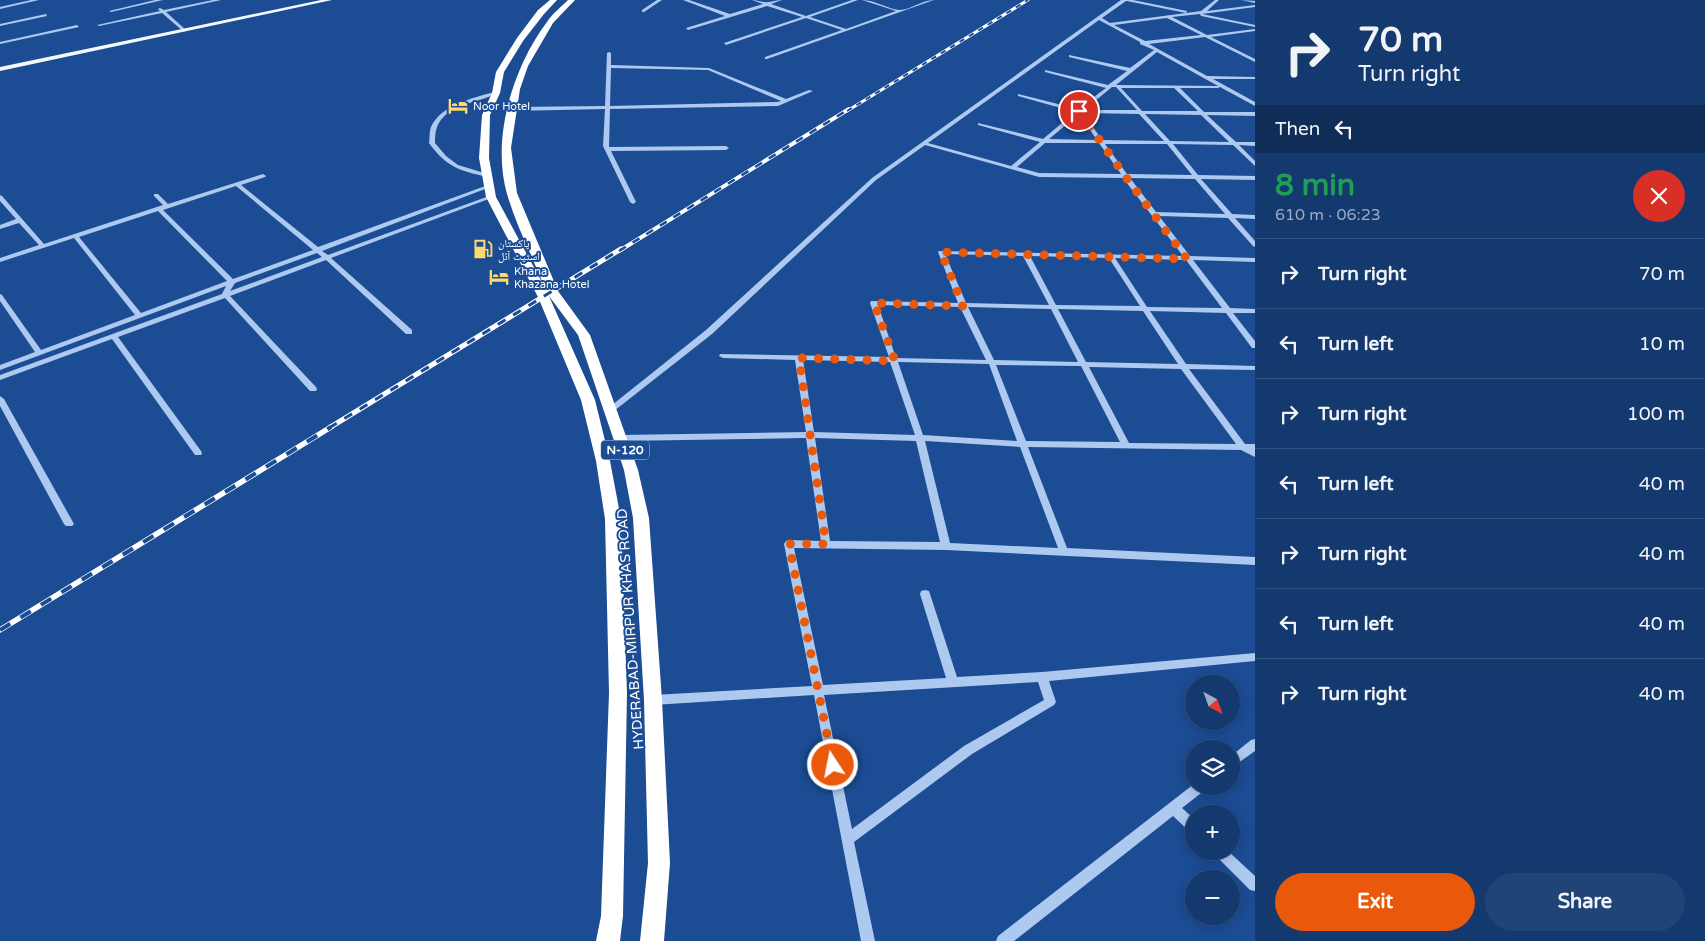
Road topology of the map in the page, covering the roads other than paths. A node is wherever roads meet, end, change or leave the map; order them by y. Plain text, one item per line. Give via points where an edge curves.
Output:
1 (38, 0) edge
2 (161, 0) edge
3 (219, 0) edge
4 (329, 0) edge
5 (554, 0) edge
6 (572, 0) edge
7 (660, 0) edge
8 (685, 0) edge
9 (754, 0) edge
10 (780, 0) edge
11 (856, 0) edge
12 (864, 0) edge
13 (932, 0) edge
14 (1125, 0) edge
15 (1217, 0) edge
16 (1243, 0) edge
17 (148, 1) edge
18 (766, 2) edge
19 (773, 2) junction
20 (1255, 2) edge
21 (1255, 6) edge
22 (0, 8) edge
23 (111, 11) dead end
24 (643, 11) dead end
25 (900, 11) junction
26 (163, 12) junction
27 (1202, 13) junction
28 (1194, 14) junction
29 (46, 15) dead end
30 (812, 15) junction
31 (730, 16) junction
32 (805, 17) junction
33 (1168, 17) junction
34 (1099, 18) junction
35 (1108, 24) junction
36 (0, 25) edge
37 (99, 25) dead end
38 (77, 26) dead end
39 (1255, 26) edge
40 (852, 28) junction
41 (688, 29) dead end
42 (846, 30) junction
43 (1255, 30) edge
44 (184, 31) junction
45 (1206, 36) junction
46 (0, 43) edge
47 (1142, 43) junction
48 (726, 44) dead end
49 (1156, 51) junction
50 (609, 53) dead end
51 (1071, 56) dead end
52 (767, 58) dead end
53 (1255, 60) edge
54 (608, 66) junction
55 (0, 69) edge
56 (1131, 70) junction
57 (1047, 71) dead end
58 (1204, 78) junction
59 (1255, 78) edge
60 (1112, 86) junction
61 (1176, 87) junction
62 (1221, 87) junction
63 (811, 91) dead end
64 (496, 93) junction
65 (1020, 94) dead end
66 (786, 101) junction
67 (1255, 104) edge
68 (607, 107) junction
69 (512, 109) junction
70 (1079, 111) junction
71 (1141, 112) junction
72 (1203, 114) junction
73 (1255, 114) edge
74 (980, 124) dead end
75 (1043, 142) junction
76 (1100, 142) junction
77 (924, 143) junction
78 (1170, 144) junction
79 (1236, 144) junction
80 (1255, 144) edge
81 (726, 148) dead end
82 (607, 149) junction
83 (1255, 164) edge
84 (1012, 168) junction
85 (263, 176) dead end
86 (1125, 176) junction
87 (1196, 177) junction
88 (1255, 178) edge
89 (237, 184) junction
90 (490, 186) junction
91 (156, 195) dead end
92 (0, 198) edge
93 (633, 202) dead end
94 (167, 206) junction
95 (159, 209) junction
96 (1153, 214) junction
97 (1229, 216) junction
98 (1255, 217) edge
99 (21, 220) junction
100 (0, 227) edge
101 (75, 236) junction
102 (1255, 244) edge
103 (43, 246) junction
104 (318, 250) junction
105 (1026, 255) junction
106 (326, 257) junction
107 (1111, 257) junction
108 (1187, 259) junction
109 (0, 260) edge
110 (1255, 260) edge
111 (232, 282) junction
112 (225, 294) junction
113 (0, 296) edge
114 (963, 306) junction
115 (1053, 307) junction
116 (1146, 309) junction
117 (1226, 311) junction
118 (1255, 311) edge
119 (139, 316) junction
120 (409, 332) dead end
121 (113, 336) junction
122 (1255, 346) edge
123 (39, 353) junction
124 (723, 356) dead end
125 (799, 358) junction
126 (895, 361) junction
127 (992, 363) junction
128 (1083, 364) junction
129 (1184, 367) junction
130 (0, 368) edge
131 (1255, 368) edge
132 (0, 378) edge
133 (312, 389) dead end
134 (0, 399) edge
135 (611, 409) junction
136 (810, 434) junction
137 (621, 438) junction
138 (920, 438) junction
139 (1023, 444) junction
140 (1126, 445) junction
141 (1243, 446) junction
142 (1255, 447) edge
143 (198, 453) dead end
144 (1255, 454) edge
145 (69, 524) dead end
146 (826, 544) junction
147 (946, 546) junction
148 (1064, 552) junction
149 (1255, 561) edge
150 (925, 594) dead end
151 (1255, 657) edge
152 (1042, 676) junction
153 (953, 682) junction
154 (818, 690) junction
155 (652, 700) junction
156 (1255, 744) edge
157 (1240, 756) edge
158 (1190, 795) edge
159 (1173, 808) junction
160 (1185, 819) edge
161 (848, 839) junction
162 (1229, 860) edge
163 (1255, 885) edge
164 (608, 941) edge
165 (652, 941) edge
166 (868, 941) edge
167 (1003, 941) edge

1 - 22 street
2 - 17 street
3 - 26 street
4 - 44 main road
5 - 64 highway, HYDERABAD-MIRPUR KHAS ROAD / N-120 via 520,40 500,72
6 - 69 highway, HYDERABAD-MIRPUR KHAS ROAD / N-120 via 550,22 524,66
7 - 24 street
8 - 31 street
9 - 18 street
10 - 19 street
11 - 30 street
12 - 25 street
13 - 25 street
14 - 28 street
14 - 34 street
15 - 27 street
16 - 20 street
17 - 23 street
17 - 26 street
18 - 19 street
18 - 31 street
18 - 32 street
19 - 30 street
21 - 27 street
25 - 40 street
26 - 37 street
26 - 44 street
27 - 28 street
28 - 33 street
28 - 39 street
29 - 36 street
30 - 32 street
30 - 40 street
31 - 41 street
32 - 42 street
32 - 48 street
33 - 35 street
33 - 45 street
34 - 35 street
34 - 77 street
35 - 47 street
38 - 46 street
40 - 42 street
42 - 52 street
43 - 45 street
44 - 55 main road
45 - 47 street
45 - 53 street
47 - 49 street
49 - 56 street
49 - 58 street
50 - 54 street
51 - 56 street
54 - 66 street via 709,69
54 - 68 street
56 - 60 street
57 - 60 street
58 - 59 street
58 - 62 street
60 - 61 street
60 - 70 street
60 - 71 street
61 - 62 street
61 - 72 street
62 - 67 street
63 - 66 street
64 - 90 highway, HYDERABAD-MIRPUR KHAS ROAD / N-120 via 486,115 484,158
64 - 90 street via 468,102 447,114 434,128 432,143 442,158
65 - 70 street
66 - 68 street via 778,104
68 - 69 street
68 - 82 street
69 - 135 highway, HYDERABAD-MIRPUR KHAS ROAD / N-120 via 506,148 512,193 552,291 584,335
70 - 71 street
70 - 75 street
70 - 76 street
71 - 72 street
71 - 78 street
72 - 73 street
72 - 79 street
74 - 75 street
75 - 76 street
75 - 84 street
76 - 78 street
76 - 86 street
77 - 84 street
77 - 135 street via 874,179 709,332
78 - 79 street
78 - 87 street
79 - 80 street
79 - 83 street
81 - 82 street
82 - 93 street
84 - 86 street via 1039,175
85 - 89 street
86 - 87 street
86 - 96 street
87 - 88 street
87 - 97 street
89 - 94 street
89 - 104 street
90 - 104 street
90 - 106 street
90 - 164 highway, HYDERABAD-MIRPUR KHAS ROAD / N-120 via 544,297 588,400 613,519 618,693 612,916
91 - 94 street
92 - 99 street
94 - 95 street
95 - 101 street
95 - 111 street
96 - 97 street
96 - 108 street
97 - 98 street
97 - 102 street
99 - 100 street
99 - 103 street
101 - 103 street
101 - 119 street
103 - 109 street
104 - 106 street
104 - 111 street
105 - 107 street
105 - 114 street via 941,252
105 - 115 street
106 - 112 street
106 - 120 street
107 - 108 street
107 - 116 street
108 - 110 street
108 - 117 street
111 - 112 street
111 - 119 street
112 - 121 street
112 - 133 street
113 - 123 street
114 - 115 street
114 - 126 street via 874,303
114 - 127 street
115 - 116 street
115 - 128 street
116 - 117 street
116 - 129 street
117 - 118 street
117 - 122 street
119 - 123 street
121 - 132 street
121 - 143 street
123 - 130 street
124 - 125 street
125 - 126 street
125 - 136 street
126 - 127 street
126 - 138 street
127 - 128 street
127 - 139 street
128 - 129 street
128 - 140 street
129 - 131 street
129 - 141 street
134 - 145 street
135 - 137 highway, HYDERABAD-MIRPUR KHAS ROAD / N-120
136 - 137 street
136 - 138 street
136 - 146 street
137 - 155 highway, HYDERABAD-MIRPUR KHAS ROAD / N-120 via 642,518
138 - 139 street
138 - 147 street
139 - 140 street
139 - 148 street
140 - 141 street
141 - 142 street
141 - 144 street
146 - 147 street
146 - 154 street via 789,544
147 - 148 street
148 - 149 street
150 - 153 street
151 - 152 street
152 - 153 street
152 - 161 street via 1050,702 968,750
153 - 154 street
154 - 155 street
154 - 161 street
155 - 165 highway, HYDERABAD-MIRPUR KHAS ROAD / N-120 via 659,864
156 - 157 street
158 - 159 street
159 - 160 street
159 - 167 street
161 - 166 street
162 - 163 street

